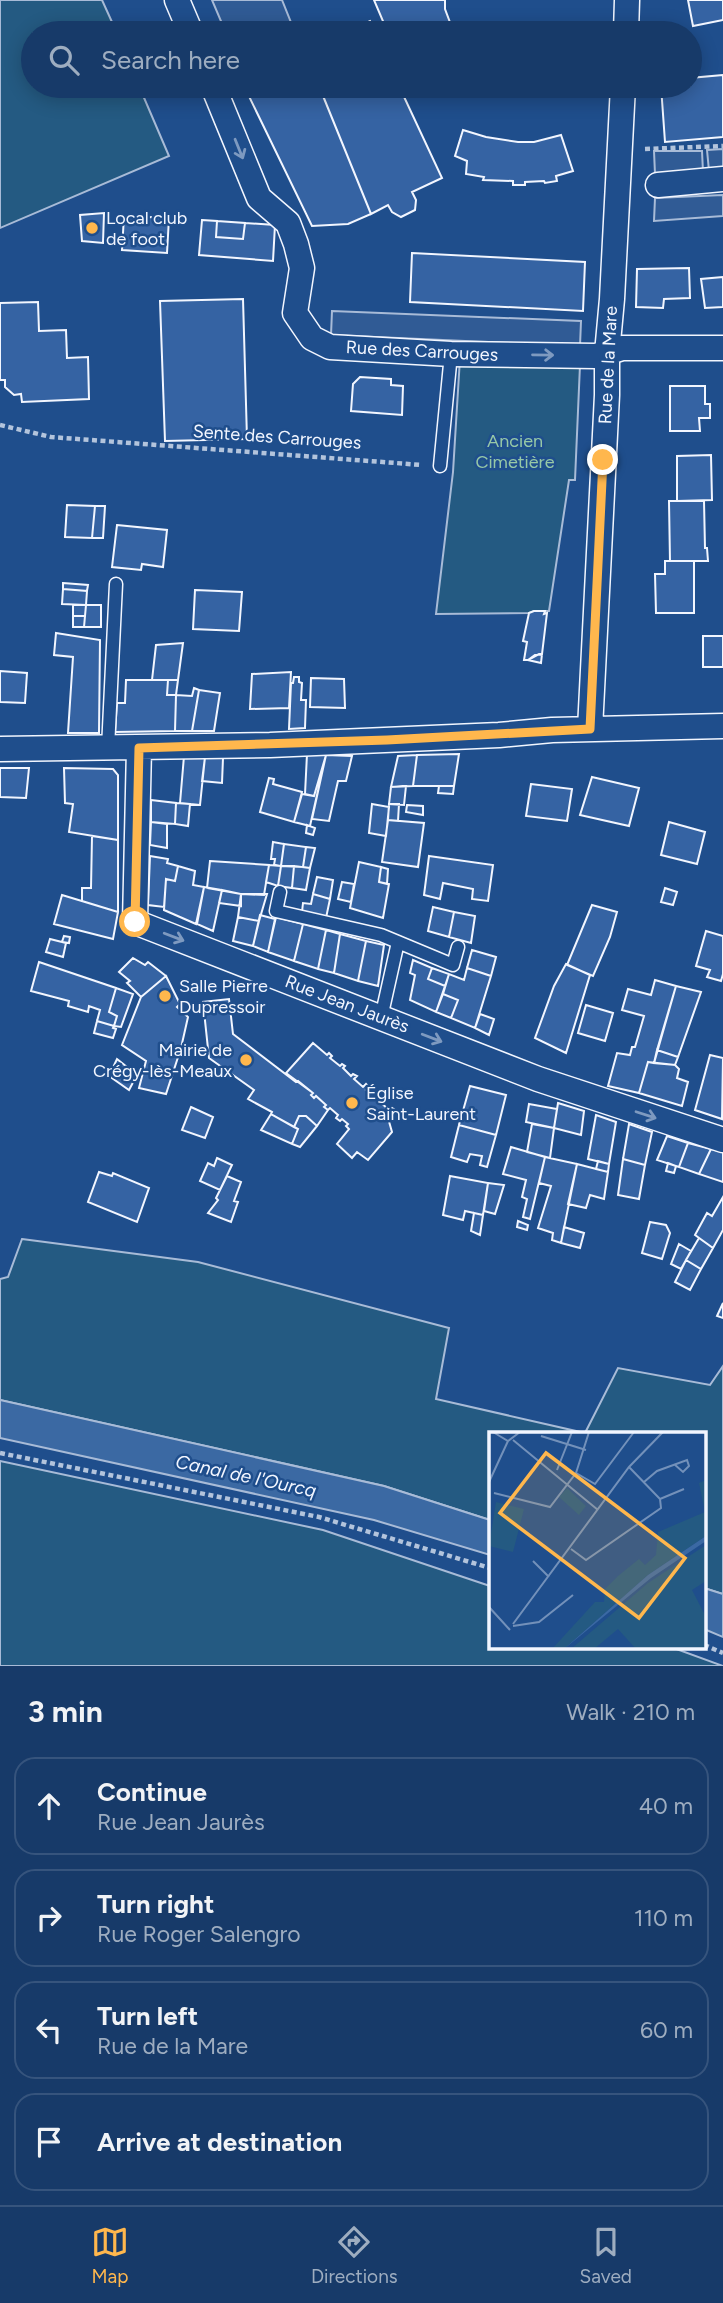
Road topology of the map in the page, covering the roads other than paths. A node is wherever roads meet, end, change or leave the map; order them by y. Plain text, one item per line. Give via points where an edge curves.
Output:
1 (177, 0) edge
2 (627, 0) edge
3 (186, 21) edge
4 (626, 21) edge
5 (218, 98) edge
6 (622, 98) edge
7 (723, 179) edge
8 (658, 185) dead end
9 (723, 348) edge
10 (607, 353) junction
11 (451, 354) junction
12 (440, 467) road end
13 (116, 584) dead end
14 (723, 726) edge
15 (590, 729) junction
16 (107, 748) junction
17 (139, 748) junction
18 (0, 749) edge
19 (280, 892) dead end
20 (398, 942) junction
21 (458, 947) dead end
22 (381, 1018) junction
23 (723, 1140) edge

1 - 3 street
2 - 4 street
5 -> 11 street, Rue des Carrouges via 258,198 288,223 302,268 295,313 312,338 330,346
6 - 10 street, Rue de la Mare
7 - 8 street
9 - 10 street, Rue des Carrouges via 622,348
11 -> 10 street, Rue des Carrouges
10 - 15 street, Rue de la Mare
11 - 12 lane
13 - 16 lane
14 - 15 street
15 - 17 street
16 - 17 street
16 - 18 street
17 -> 22 street, Rue Jean Jaurès via 135,922
19 - 20 lane via 276,911
20 - 21 lane via 453,965
20 - 22 lane
22 -> 23 street, Rue Jean Jaurès via 538,1079

